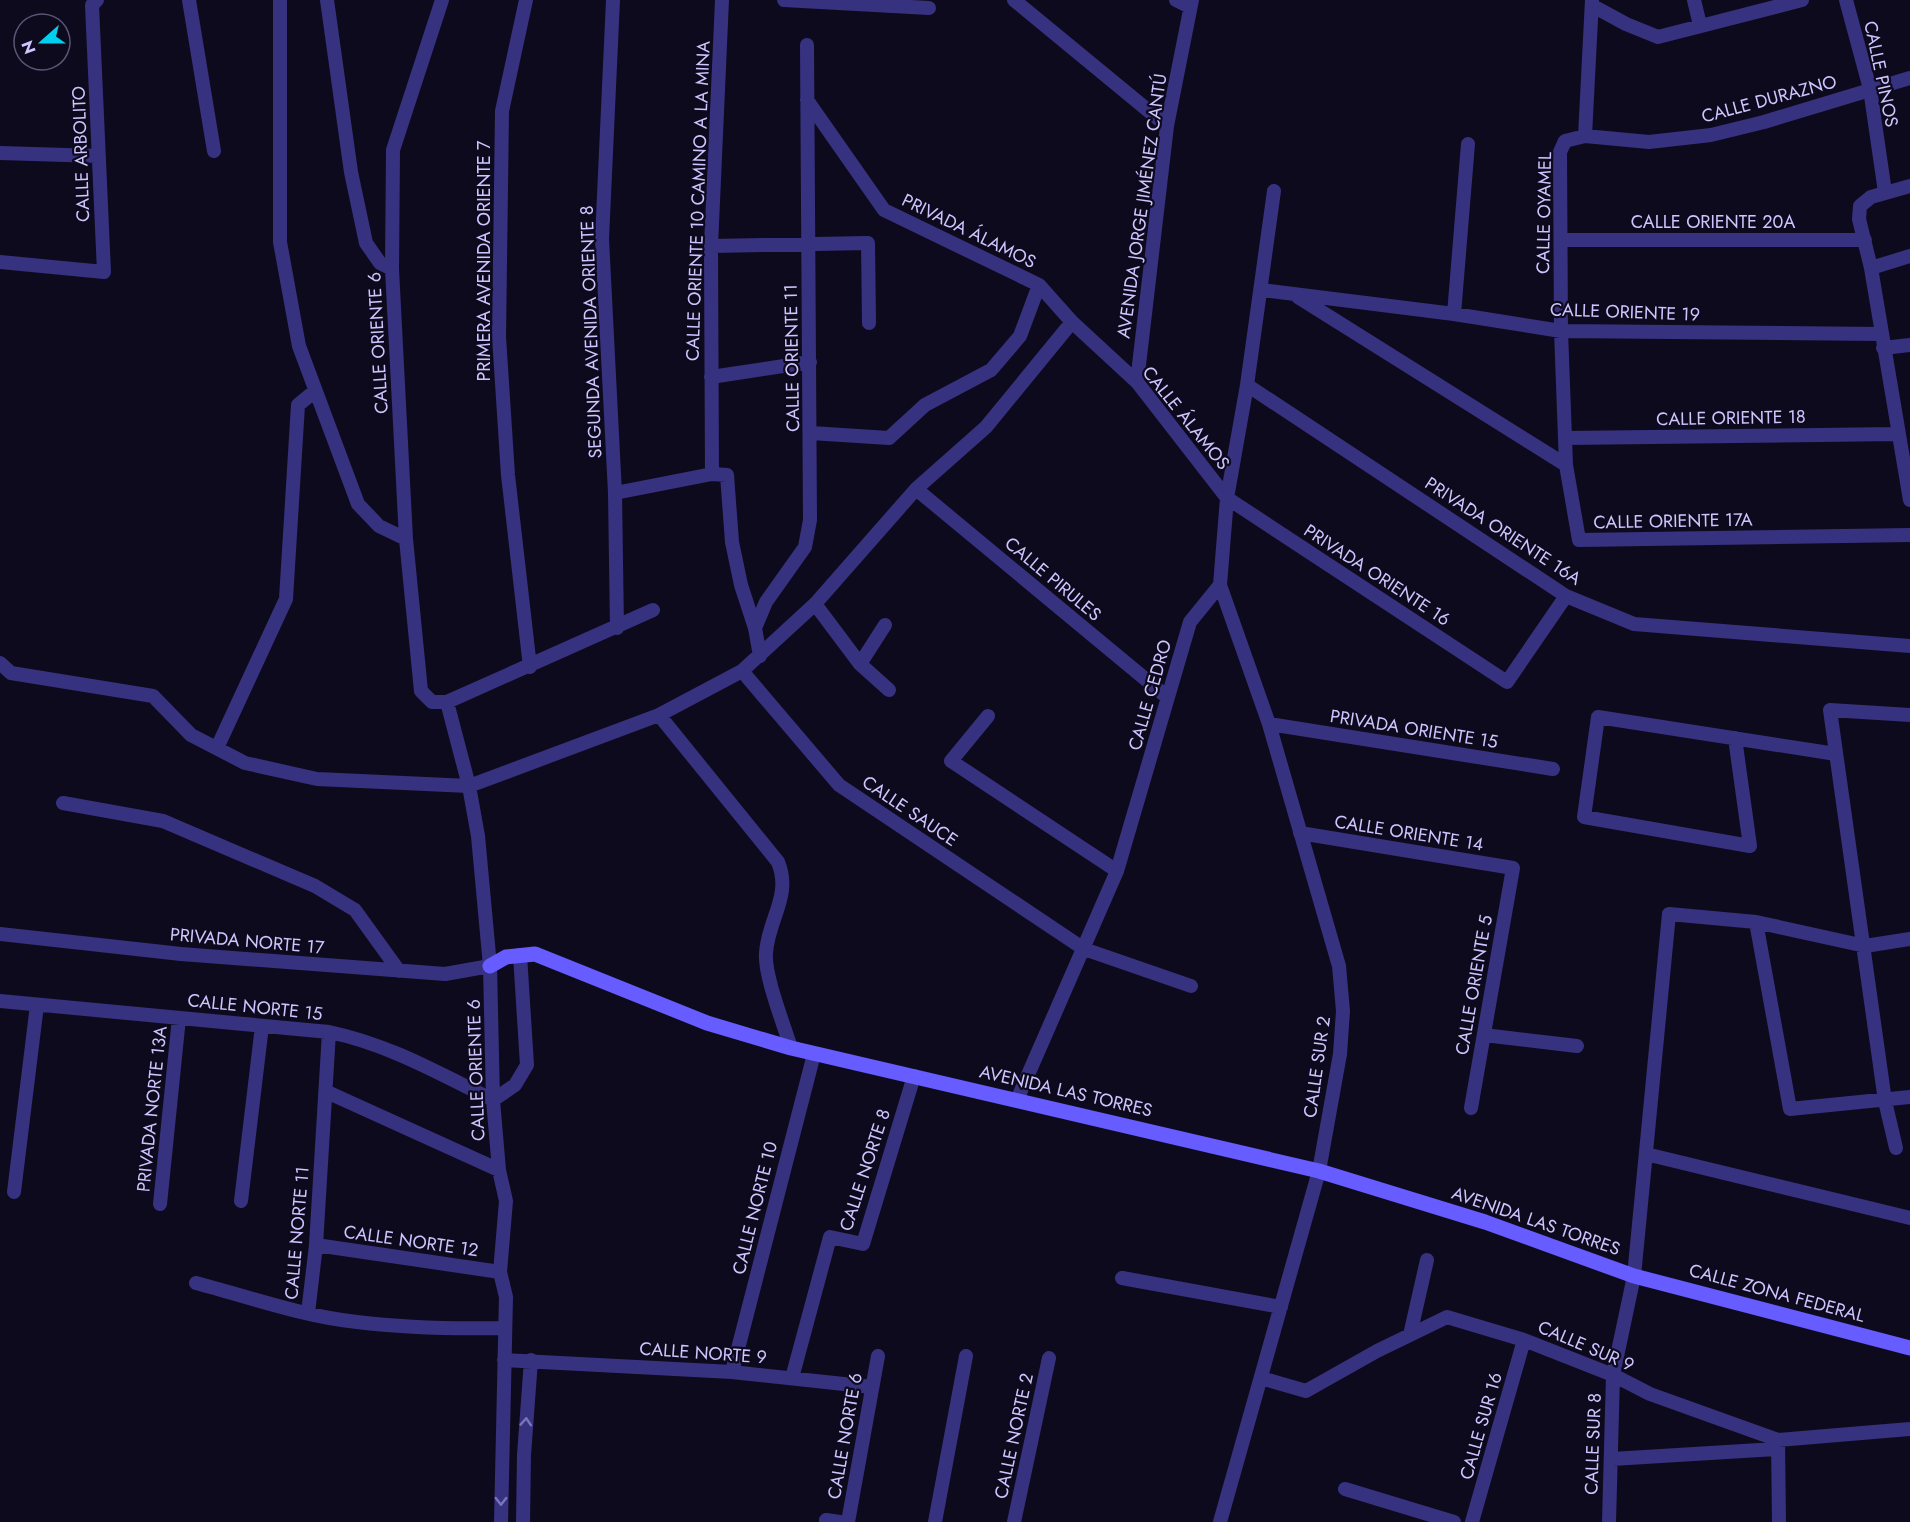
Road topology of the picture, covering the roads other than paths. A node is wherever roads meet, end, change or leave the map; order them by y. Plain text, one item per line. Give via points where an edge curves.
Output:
1 (97, 0) edge
2 (189, 0) edge
3 (280, 0) edge
4 (327, 0) edge
5 (442, 0) edge
6 (526, 0) edge
7 (613, 0) edge
8 (722, 0) edge
9 (784, 0) edge
10 (1014, 0) edge
11 (1176, 0) edge
12 (1694, 0) edge
13 (1802, 0) edge
14 (1845, 0) edge
15 (1593, 3) edge
16 (1191, 4) edge
17 (929, 8) dead end
18 (1700, 25) junction
19 (807, 45) dead end
20 (1910, 78) edge
21 (1870, 89) junction
22 (807, 100) junction
23 (1167, 126) junction
24 (1585, 135) junction
25 (1565, 141) joint
26 (1468, 144) dead end
27 (214, 151) dead end
28 (0, 153) edge
29 (99, 156) junction
30 (1910, 186) edge
31 (1274, 191) dead end
32 (1885, 192) junction
33 (1561, 240) junction
34 (1865, 240) junction
35 (809, 243) junction
36 (711, 246) junction
37 (1910, 256) edge
38 (0, 262) edge
39 (1871, 268) junction
40 (392, 269) junction
41 (1039, 285) junction
42 (1262, 290) junction
43 (1296, 295) junction
44 (1454, 314) junction
45 (1072, 322) junction
46 (869, 323) dead end
47 (1561, 331) junction
48 (1882, 341) junction
49 (1910, 345) edge
50 (810, 362) junction
51 (711, 377) junction
52 (1137, 382) junction
53 (1247, 385) junction
54 (315, 391) junction
55 (811, 433) junction
56 (1898, 434) junction
57 (1564, 438) junction
58 (1906, 451) edge
59 (1566, 465) junction
60 (712, 474) junction
61 (916, 489) junction
62 (615, 492) junction
63 (1227, 498) junction
64 (1910, 500) edge
65 (1910, 535) edge
66 (406, 539) junction
67 (1220, 585) junction
68 (1566, 596) junction
69 (815, 604) junction
70 (653, 610) dead end
71 (885, 625) dead end
72 (617, 628) junction
73 (755, 628) junction
74 (1910, 646) edge
75 (760, 656) junction
76 (0, 663) edge
77 (860, 664) junction
78 (530, 667) junction
79 (742, 671) junction
80 (889, 690) dead end
81 (1167, 697) junction
82 (447, 702) junction
83 (659, 714) junction
84 (1910, 715) edge
85 (988, 717) dead end
86 (1269, 724) junction
87 (1735, 738) junction
88 (217, 748) junction
89 (1836, 754) junction
90 (1553, 769) dead end
91 (469, 786) junction
92 (63, 803) dead end
93 (1300, 833) junction
94 (1513, 868) joint
95 (1117, 871) junction
96 (1755, 922) junction
97 (0, 934) edge
98 (1910, 939) edge
99 (1865, 946) junction
100 (1084, 949) junction
101 (520, 955) junction
102 (490, 966) junction
103 (399, 971) junction
104 (1191, 986) dead end
105 (0, 1001) edge
106 (37, 1005) junction
107 (179, 1018) junction
108 (262, 1026) junction
109 (329, 1032) junction
110 (1484, 1035) junction
111 (1577, 1046) dead end
112 (791, 1048) junction
113 (814, 1054) junction
114 (914, 1076) junction
115 (327, 1092) junction
116 (1910, 1097) edge
117 (493, 1100) junction
118 (1017, 1100) junction
119 (1885, 1101) junction
120 (1471, 1108) dead end
121 (1896, 1148) dead end
122 (1646, 1154) junction
123 (499, 1170) junction
124 (1319, 1171) junction
125 (14, 1192) dead end
126 (241, 1201) dead end
127 (160, 1204) dead end
128 (1910, 1218) edge
129 (316, 1245) junction
130 (1426, 1260) dead end
131 (500, 1272) junction
132 (1634, 1276) junction
133 (1122, 1278) dead end
134 (196, 1283) dead end
135 (1281, 1307) junction
136 (308, 1313) junction
137 (504, 1328) junction
138 (1410, 1335) junction
139 (1524, 1340) junction
140 (1910, 1348) edge
141 (878, 1356) dead end
142 (966, 1356) dead end
143 (1049, 1358) dead end
144 (504, 1360) junction
145 (531, 1360) junction
146 (732, 1372) junction
147 (1613, 1375) junction
148 (792, 1378) junction
149 (1261, 1378) junction
150 (872, 1387) junction
151 (1910, 1429) edge
152 (502, 1438) junction
153 (1777, 1444) junction
154 (524, 1455) junction
155 (1612, 1459) junction
156 (1346, 1489) dead end
157 (826, 1520) dead end
158 (501, 1522) edge
159 (523, 1522) edge
160 (840, 1522) edge
161 (848, 1522) edge
162 (935, 1522) edge
163 (1014, 1522) edge
164 (1220, 1522) edge
165 (1454, 1522) edge
166 (1472, 1522) edge
167 (1609, 1522) edge
168 (1779, 1522) edge

1 - 29 street, CALLE ARBOLITO via 92,5
2 - 27 street
3 - 54 street via 280,242 299,346
4 - 40 street via 351,171 366,243 380,263
5 - 40 street, CALLE ORIENTE 6 via 393,150
6 - 78 street, PRIMERA AVENIDA ORIENTE 7 via 502,111 499,337 508,475
7 - 62 street, SEGUNDA AVENIDA ORIENTE 8 via 602,239
8 - 36 street, CALLE ORIENTE 10 CAMINO A LA MINA
9 - 17 street
10 - 23 street
11 - 16 street
12 - 18 street
13 - 18 street
14 - 21 street, CALLE PINOS
15 - 18 street via 1626,24 1658,37
15 - 24 street
16 - 23 street, AVENIDA JORGE JIMÉNEZ CANTÚ
19 - 22 street, CALLE ORIENTE 11
20 - 21 street, CALLE DURAZNO
21 - 24 street, CALLE DURAZNO via 1711,135 1649,142
21 - 32 street, CALLE PINOS
22 - 35 street, CALLE ORIENTE 11
22 - 41 street, PRIVADA ÁLAMOS via 884,210
23 - 52 street, AVENIDA JORGE JIMÉNEZ CANTÚ
24 - 25 street, CALLE DURAZNO
25 - 33 street, CALLE OYAMEL via 1560,152
26 - 44 street
28 - 29 street
29 - 38 street, CALLE ARBOLITO via 104,272
30 - 32 street
31 - 42 street
32 - 34 street via 1860,206
33 - 34 street, CALLE ORIENTE 20A
33 - 47 street, CALLE OYAMEL
34 - 39 street
35 - 36 street
35 - 46 street via 868,243
35 - 50 street, CALLE ORIENTE 11
36 - 51 street, CALLE ORIENTE 10 CAMINO A LA MINA
37 - 39 street
39 - 48 street
40 - 66 street, CALLE ORIENTE 6
41 - 45 street, CALLE ÁLAMOS
41 - 55 street via 1020,336 991,370 925,405 890,438
42 - 43 street, CALLE ORIENTE 19
42 - 53 street
43 - 44 street, CALLE ORIENTE 19
43 - 59 street
44 - 47 street, CALLE ORIENTE 19
45 - 52 street, CALLE ÁLAMOS
45 - 61 street via 986,427
47 - 48 street, CALLE ORIENTE 19
47 - 57 street, CALLE OYAMEL
48 - 49 street, CALLE ORIENTE 19
48 - 56 street
50 - 51 street
50 - 55 street, CALLE ORIENTE 11
51 - 60 street, CALLE ORIENTE 10 CAMINO A LA MINA
52 - 63 street, CALLE ÁLAMOS
53 - 63 street
53 - 68 street, PRIVADA ORIENTE 16A
54 - 66 street via 358,504 379,526
54 - 88 street via 298,405 286,599
55 - 73 street, CALLE ORIENTE 11 via 810,520 805,547 766,602
56 - 57 street, CALLE ORIENTE 18
56 - 58 street
57 - 59 street, CALLE OYAMEL
58 - 64 street
59 - 65 street, CALLE ORIENTE 17A via 1579,540
60 - 62 street
60 - 73 street via 727,475 730,481 732,542
61 - 69 street
61 - 81 street, CALLE PIRULES
62 - 72 street, SEGUNDA AVENIDA ORIENTE 8
63 - 67 street
63 - 68 street, PRIVADA ORIENTE 16 via 1507,682
66 - 82 street, CALLE ORIENTE 6 via 421,692 432,702
67 - 81 street, CALLE CEDRO via 1190,622
67 - 86 street, CALLE SUR 2
68 - 74 street, PRIVADA ORIENTE 16A via 1634,624
69 - 75 street
69 - 77 street
70 - 72 street
71 - 77 street
72 - 78 street
73 - 75 street
75 - 79 street
76 - 88 street via 10,672 153,696 191,735
77 - 80 street
78 - 82 street
79 - 83 street
79 - 100 street, CALLE SAUCE via 839,785
81 - 95 street, CALLE CEDRO
82 - 91 street, CALLE ORIENTE 6
83 - 91 street
83 - 112 street via 778,862 784,877 765,954
84 - 89 street via 1830,710
85 - 95 street via 951,761
86 - 90 street, PRIVADA ORIENTE 15
86 - 93 street, CALLE SUR 2
87 - 87 street via 1598,717 1584,817 1750,846
87 - 89 street
88 - 91 street via 245,763 316,779
89 - 99 street
91 - 102 street, CALLE ORIENTE 6 via 478,836
92 - 103 street via 163,821 315,886 355,910
93 - 94 street, CALLE ORIENTE 14
93 - 124 street, CALLE SUR 2 via 1339,966 1343,1011 1340,1054
94 - 110 street, CALLE ORIENTE 5
95 - 100 street, CALLE CEDRO
96 - 99 street
96 - 119 street via 1790,1110
96 - 122 street, CALLE SUR 8 via 1669,914
97 - 103 street, PRIVADA NORTE 17 via 181,954
98 - 99 street
99 - 119 street
100 - 104 street, CALLE SAUCE
100 - 118 street, CALLE CEDRO
101 - 102 main road, AVENIDA LAS TORRES
101 - 112 main road, AVENIDA LAS TORRES via 535,954 708,1023
101 - 117 street via 527,1065 515,1085
102 - 103 street, PRIVADA NORTE 17 via 445,974
102 - 117 street, CALLE ORIENTE 6
105 - 106 street, CALLE NORTE 15
106 - 107 street, CALLE NORTE 15
106 - 125 street
107 - 108 street, CALLE NORTE 15
107 - 127 street, PRIVADA NORTE 13A
108 - 109 street, CALLE NORTE 15
108 - 126 street
109 - 115 street, CALLE NORTE 11
109 - 117 street, CALLE NORTE 15 via 360,1038 394,1052
110 - 111 street
110 - 120 street, CALLE ORIENTE 5
112 - 113 main road, AVENIDA LAS TORRES
113 - 114 main road, AVENIDA LAS TORRES
113 - 146 street, CALLE NORTE 10
114 - 118 main road, AVENIDA LAS TORRES
114 - 148 street, CALLE NORTE 8 via 863,1244 830,1237
115 - 123 street
115 - 129 street, CALLE NORTE 11
116 - 119 street
117 - 123 street, CALLE ORIENTE 6
118 - 124 main road, AVENIDA LAS TORRES
119 - 121 street
122 - 128 street
122 - 132 street, CALLE SUR 8
123 - 131 street, CALLE ORIENTE 6 via 506,1201
124 - 132 main road, AVENIDA LAS TORRES via 1485,1222
124 - 135 street, CALLE SUR 2
129 - 131 street, CALLE NORTE 12
129 - 136 street, CALLE NORTE 11
130 - 138 street
131 - 137 street, CALLE ORIENTE 6 via 506,1297
132 - 140 main road, CALLE ZONA FEDERAL
132 - 147 street, CALLE SUR 8
133 - 135 street
134 - 136 street
135 - 149 street, CALLE SUR 2
136 - 137 street, CALLE NORTE 11 via 355,1322 440,1329
137 - 144 street, CALLE ORIENTE 6
138 - 139 street, CALLE SUR 9 via 1447,1317
138 - 149 street, CALLE SUR 9 via 1306,1391
139 - 147 street, CALLE SUR 9
139 - 166 street, CALLE SUR 16
141 - 150 street, CALLE NORTE 6
142 - 162 street
143 - 163 street, CALLE NORTE 2
144 - 145 street, CALLE NORTE 9
144 - 152 street, CALLE ORIENTE 6
145 - 146 street, CALLE NORTE 9
154 -> 145 street
146 - 148 street, CALLE NORTE 9
147 - 153 street, CALLE SUR 9 via 1650,1394
147 - 155 street, CALLE SUR 8
148 - 150 street, CALLE NORTE 9
149 - 164 street, CALLE SUR 2
150 - 161 street, CALLE NORTE 6
151 - 153 street, CALLE SUR 9
152 - 154 street via 510,1438
152 -> 158 street, CALLE ORIENTE 6
153 - 155 street
153 - 168 street
154 - 159 street
155 - 167 street, CALLE SUR 8
156 - 165 street
157 - 160 street

